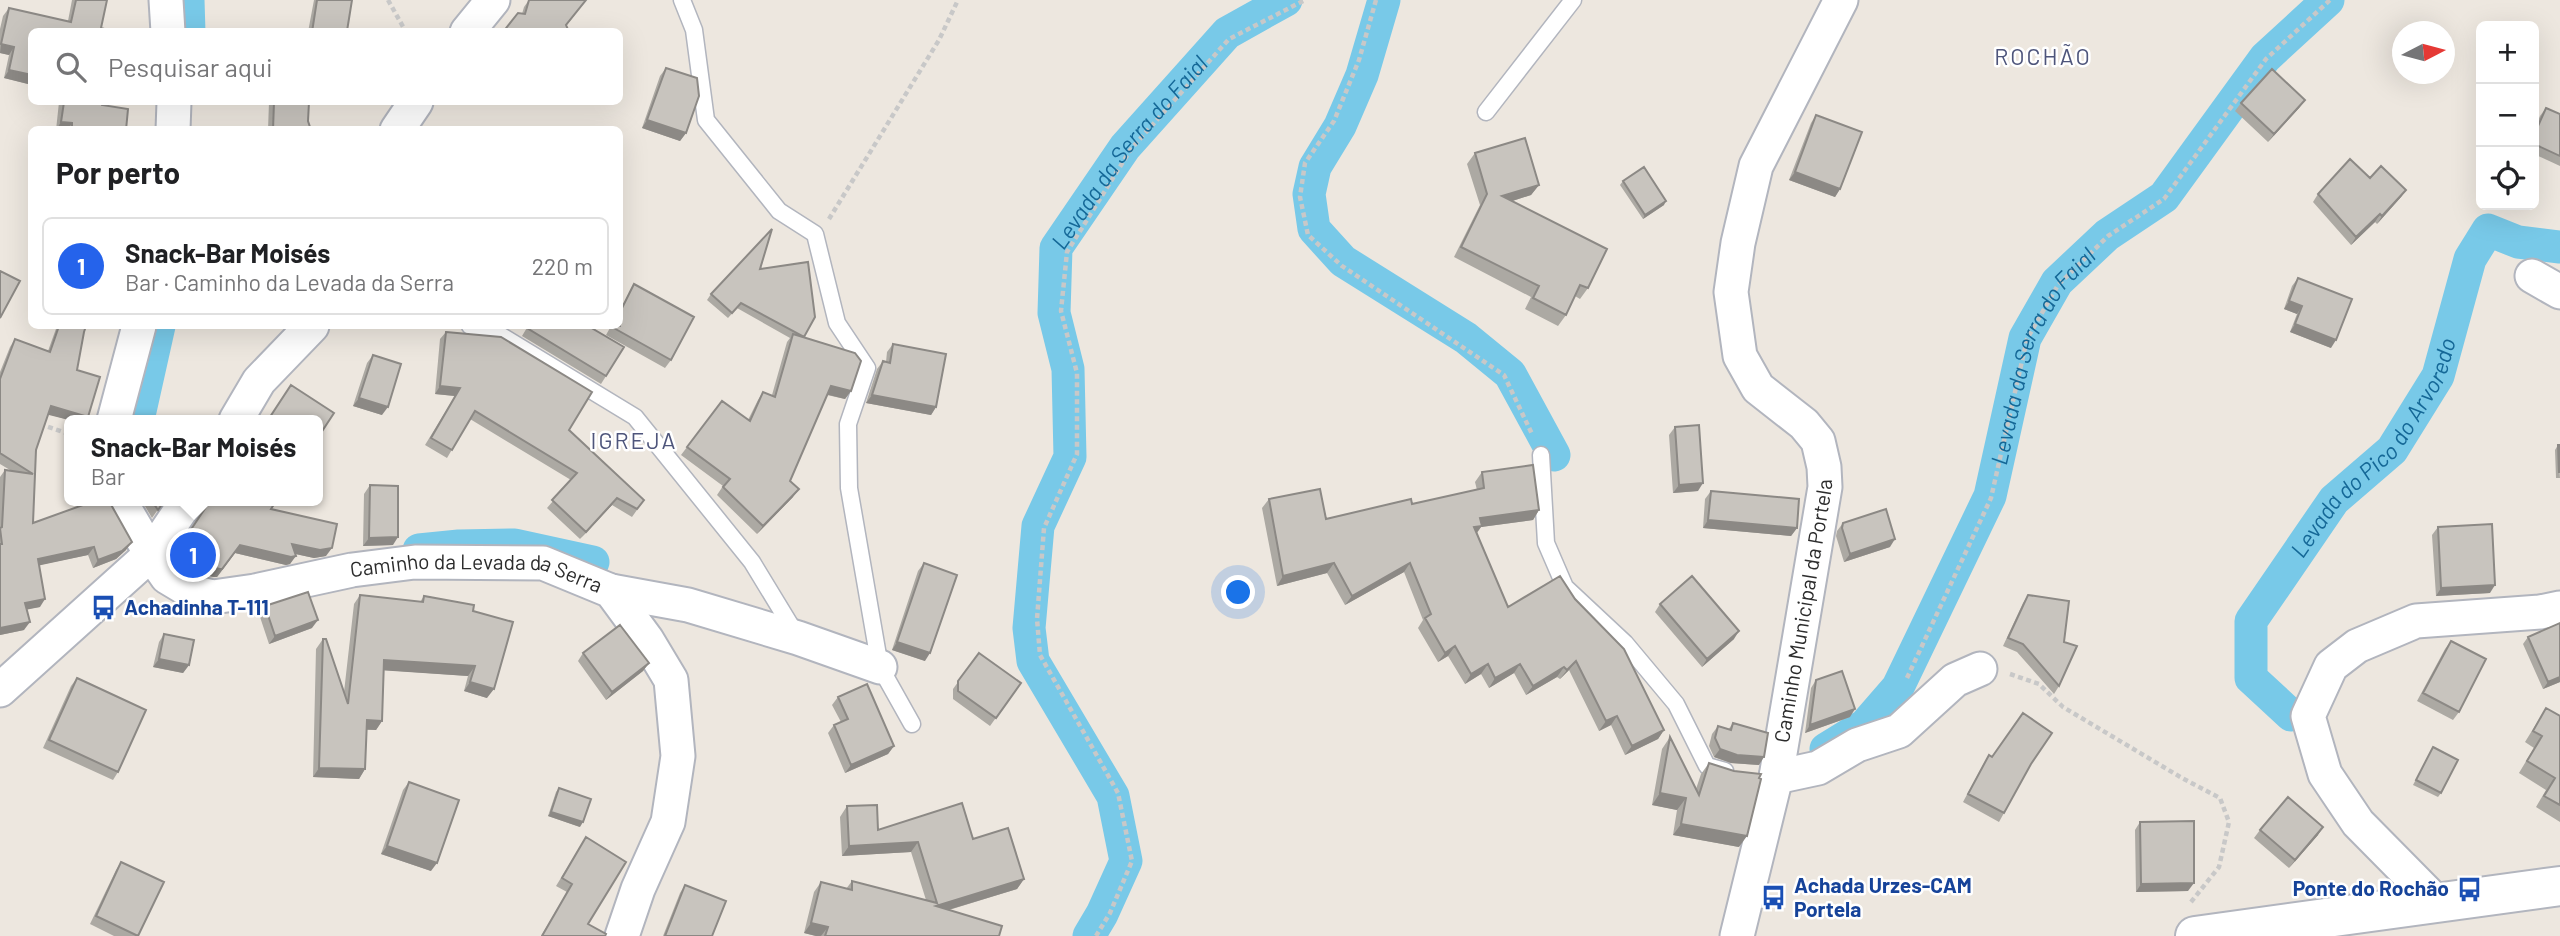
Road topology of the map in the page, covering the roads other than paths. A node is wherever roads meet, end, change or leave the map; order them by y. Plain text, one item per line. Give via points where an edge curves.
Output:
1 (166, 0) edge
2 (493, 0) edge
3 (682, 0) edge
4 (1573, 0) edge
5 (1837, 3) edge
6 (168, 28) edge
7 (470, 28) edge
8 (174, 105) edge
9 (414, 105) edge
10 (1486, 112) dead end
11 (173, 126) edge
12 (400, 126) edge
13 (138, 329) edge
14 (309, 329) edge
15 (480, 329) edge
16 (115, 415) edge
17 (239, 415) edge
18 (1541, 455) road end
19 (123, 506) edge
20 (184, 506) edge
21 (151, 554) junction
22 (611, 591) junction
23 (2560, 608) edge
24 (798, 638) junction
25 (880, 667) junction
26 (1980, 669) road end
27 (0, 690) edge
28 (912, 724) dead end
29 (1741, 774) edge
30 (1770, 777) junction
31 (2560, 886) edge
32 (2438, 904) junction
33 (2192, 921) edge
34 (622, 936) edge
35 (1737, 936) edge

1 - 6 street
2 - 7 street
3 - 25 lane via 694,30 706,120 779,211 815,234 837,323 867,368 848,424 849,488
4 - 10 lane
5 - 30 street, Caminho Municipal da Portela via 1756,166 1731,292 1740,356 1758,388 1818,441 1824,467 1825,487
8 - 11 street
9 - 12 street
13 - 16 street
14 - 17 street via 259,381
15 - 24 lane via 500,335 635,417 752,562
18 - 29 lane via 1546,543 1565,587 1625,642 1676,704 1707,766
19 - 21 street, Caminho da Levada da Serra
20 - 21 street
21 - 22 street, Caminho da Levada da Serra via 167,576 191,592 214,597 352,569 415,562 543,563
21 - 27 street
22 - 24 street via 688,605
22 - 34 street, Caminho da Levada da Serra via 671,680 678,756 668,822
23 - 32 street via 2416,621 2357,646 2331,666 2308,716 2325,774 2358,824
24 - 25 street
25 - 28 lane
26 - 30 street via 1955,680 1899,731 1857,745 1818,768
30 - 35 street, Caminho Municipal da Portela
31 - 32 main road
32 - 33 main road

